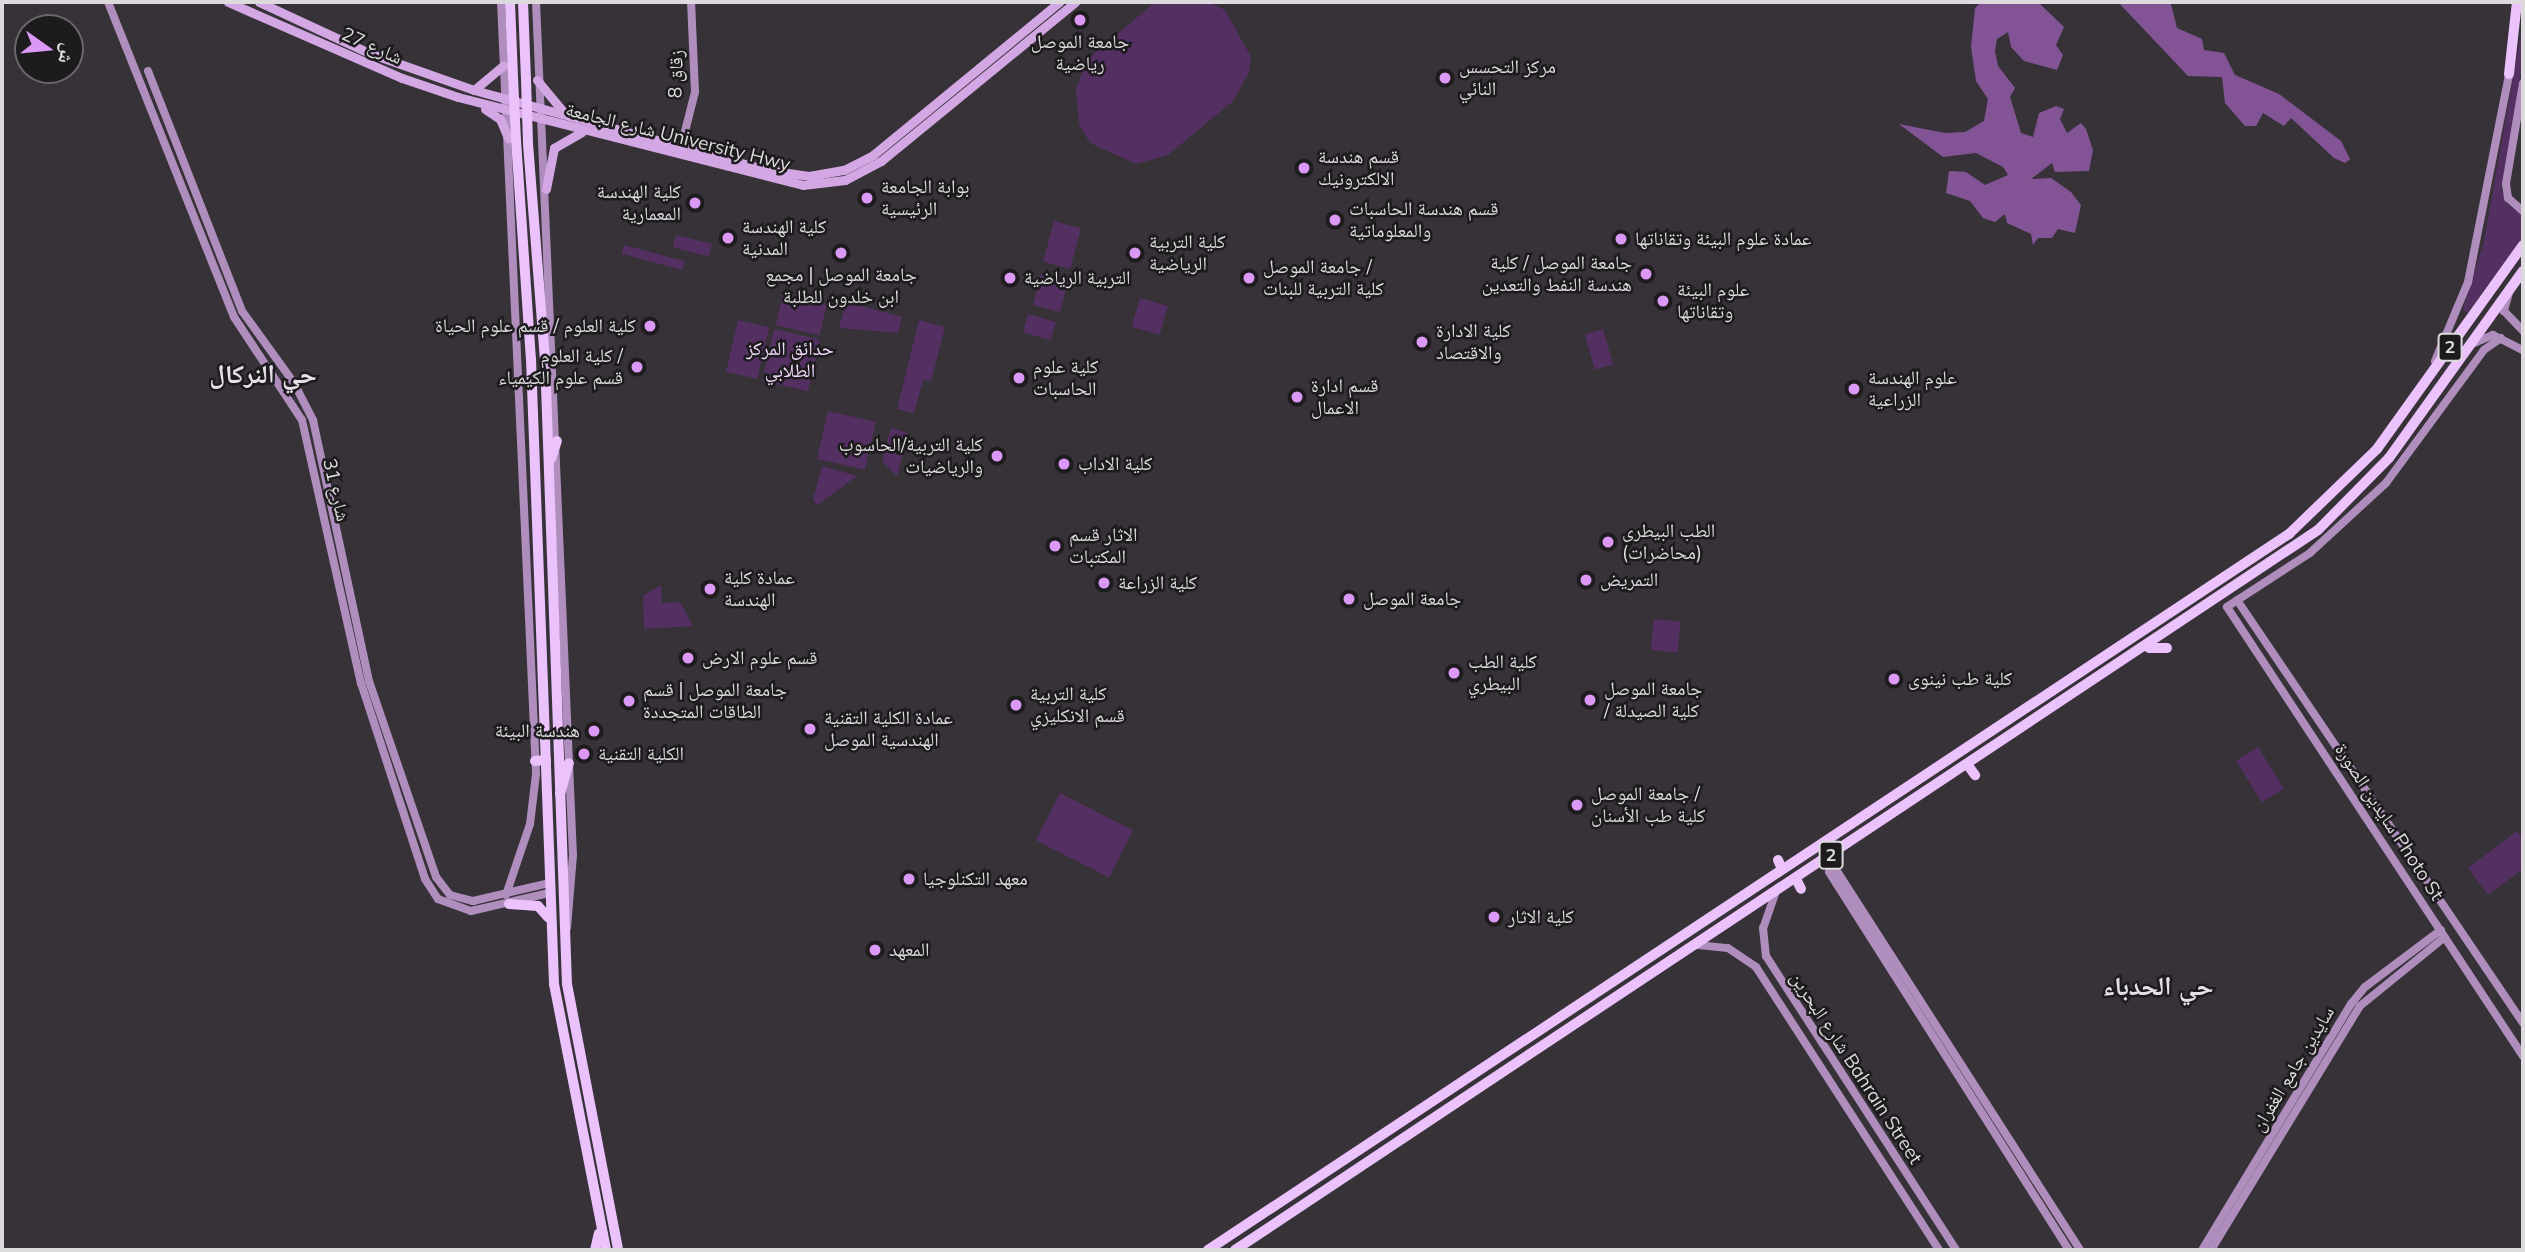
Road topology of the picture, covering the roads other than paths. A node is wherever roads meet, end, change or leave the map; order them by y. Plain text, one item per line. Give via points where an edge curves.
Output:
1 (108, 2) edge
2 (228, 2) edge
3 (259, 2) edge
4 (501, 2) edge
5 (510, 2) edge
6 (523, 2) edge
7 (536, 2) edge
8 (691, 2) edge
9 (1059, 2) edge
10 (1075, 2) edge
11 (2519, 2) edge
12 (1007, 46) junction
13 (1013, 54) junction
14 (503, 66) junction
15 (148, 71) dead end
16 (2509, 74) joint
17 (532, 79) junction
18 (2523, 83) edge
19 (474, 90) junction
20 (458, 97) junction
21 (505, 99) junction
22 (540, 109) junction
23 (506, 111) junction
24 (566, 116) junction
25 (540, 121) junction
26 (582, 132) junction
27 (512, 139) junction
28 (681, 147) junction
29 (546, 189) junction
30 (2523, 211) edge
31 (2523, 245) edge
32 (2523, 271) edge
33 (2510, 290) junction
34 (246, 330) junction
35 (2523, 331) edge
36 (2501, 338) junction
37 (2468, 347) junction
38 (2523, 350) edge
39 (2452, 369) junction
40 (2464, 376) junction
41 (2423, 384) junction
42 (556, 441) junction
43 (2377, 449) junction
44 (2389, 458) junction
45 (549, 467) junction
46 (334, 532) junction
47 (2294, 547) junction
48 (2302, 558) junction
49 (2237, 600) junction
50 (2148, 648) junction
51 (2167, 648) dead end
52 (2023, 711) junction
53 (2030, 723) junction
54 (541, 760) junction
55 (569, 763) junction
56 (1968, 764) junction
57 (1975, 775) dead end
58 (558, 798) junction
59 (425, 849) junction
60 (416, 853) junction
61 (1832, 870) dead end
62 (2421, 876) junction
63 (1796, 879) junction
64 (2410, 883) junction
65 (549, 888) junction
66 (1801, 889) dead end
67 (446, 892) junction
68 (1775, 894) junction
69 (438, 899) junction
70 (508, 900) junction
71 (497, 902) junction
72 (550, 922) junction
73 (2443, 933) junction
74 (564, 937) junction
75 (1698, 945) junction
76 (2488, 972) junction
77 (2474, 982) junction
78 (1632, 987) junction
79 (1639, 998) dead end
80 (2523, 1023) edge
81 (2523, 1056) edge
82 (1474, 1075) junction
83 (1481, 1087) junction
84 (2050, 1211) junction
85 (597, 1212) junction
86 (596, 1250) edge
87 (606, 1250) edge
88 (618, 1250) edge
89 (1208, 1250) edge
90 (1235, 1250) edge
91 (1938, 1250) edge
92 (1956, 1250) edge
93 (2069, 1250) edge
94 (2080, 1250) edge
95 (2202, 1250) edge
96 (2211, 1250) edge

1 - 34 street, شارع 31
2 - 20 main road, شارع 27 via 395,75
3 - 19 main road, شارع 27 via 369,53
4 - 14 street
5 - 27 highway, bridge
6 - 17 highway
7 - 17 street
8 - 28 street, زقاق 8 via 695,92
9 - 12 main road, شارع الجامعة University Hwy
10 - 13 main road, شارع الجامعة University Hwy
11 - 16 highway
12 - 13 main road
12 - 28 main road, شارع الجامعة University Hwy via 873,155 844,170 788,174
13 - 26 main road, شارع الجامعة University Hwy via 881,161 824,184 768,180
14 - 19 main road
14 - 21 street
15 - 34 street, شارع 31
16 - 41 street via 2468,282
17 - 22 street
17 - 24 main road
17 - 45 highway, bridge via 528,144
18 - 30 street via 2506,191 2512,205
19 - 21 main road, شارع 27
20 - 23 main road, شارع 27
20 - 27 main road via 493,113
21 - 22 main road, شارع الجامعة University Hwy
21 - 23 street
22 - 24 main road, شارع الجامعة University Hwy
22 - 25 street
23 - 25 main road, شارع الجامعة University Hwy
23 - 27 street
24 - 28 main road, شارع الجامعة University Hwy
25 - 26 main road, شارع الجامعة University Hwy
25 - 29 street
26 - 29 main road via 554,148
27 - 54 highway
29 - 42 street
31 - 41 highway, 2
32 - 33 highway, 2
33 - 35 street via 2504,311
33 - 37 highway, 2
34 - 46 street, شارع 31 via 294,383 313,420
36 - 37 street via 2482,338
36 - 38 street
36 - 40 street
37 - 39 highway, 2
39 - 40 highway
39 - 44 highway, 2
40 - 48 street via 2386,484
41 - 43 highway, 2
42 - 45 highway
42 - 55 street
43 - 44 highway
43 - 52 highway, 2 via 2311,517 2270,548
44 - 47 highway, 2 via 2351,503
45 - 58 highway
46 - 59 street, شارع 31 via 369,681
46 - 60 street, شارع 31 via 361,683
47 - 48 highway
47 - 50 highway, 2
48 - 49 street
49 - 62 street, سايدين الصورة Photo St
49 - 64 street, سايدين الصورة Photo St via 2227,607
50 - 51 highway
50 - 53 highway, 2
52 - 53 highway
52 - 82 highway, 2 via 1780,864
53 - 56 highway, 2
54 - 65 highway
54 - 70 street via 530,824
55 - 58 highway
55 - 74 street via 573,895
56 - 57 highway
56 - 63 highway, 2
58 - 74 highway
59 - 60 street
59 - 67 street, شارع 31
60 - 69 street, شارع 31
61 - 84 street
62 - 64 street
62 - 76 street, سايدين الصورة Photo St
63 - 66 highway
63 - 68 highway, 2
64 - 73 street, سايدين الصورة Photo St
65 - 70 street
65 - 72 highway
67 - 69 street
67 - 71 street via 472,901
68 - 75 highway, 2
68 - 92 street, شارع البحرين Bahrain Street via 1763,928 1766,956
69 - 71 street via 461,910
70 - 71 street
70 - 72 highway via 538,906
72 - 85 highway via 562,1042
73 - 77 street, سايدين الصورة Photo St
73 - 95 street, سايدين جامع الغفران via 2365,987 2351,1004
73 - 96 street, سايدين جامع الغفران via 2360,1006
74 - 88 highway via 581,1078
75 - 78 highway, 2
75 - 91 street, شارع البحرين Bahrain Street via 1736,951 1755,967
76 - 77 street
76 - 80 street, سايدين الصورة Photo St
77 - 81 street, سايدين الصورة Photo St
78 - 79 highway
78 - 83 highway, 2
82 - 83 highway
82 - 89 highway, 2 via 1224,1232
83 - 90 highway, 2
84 - 93 street
84 - 94 street
85 - 86 highway
85 - 87 highway

